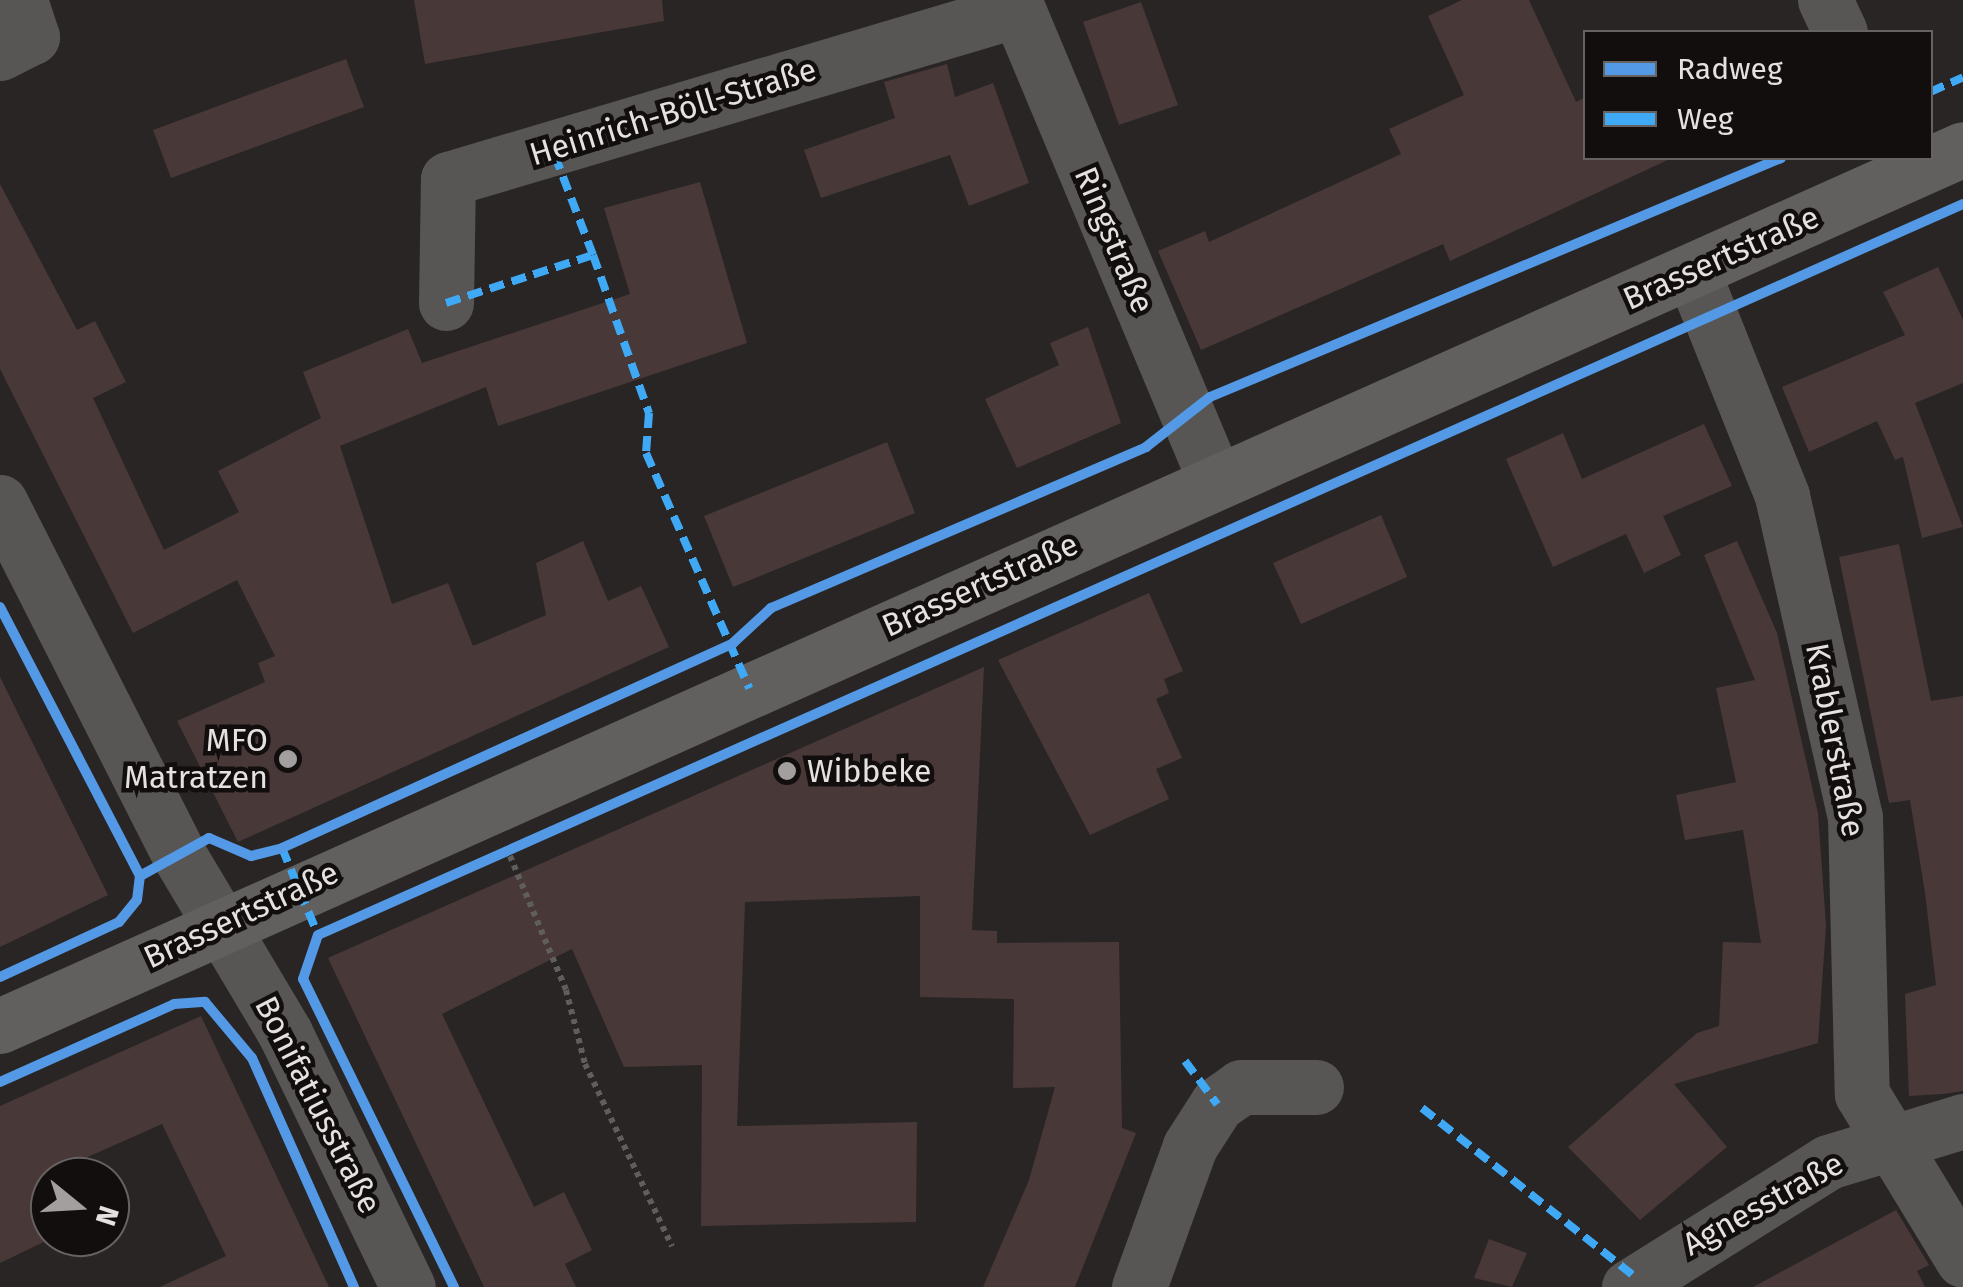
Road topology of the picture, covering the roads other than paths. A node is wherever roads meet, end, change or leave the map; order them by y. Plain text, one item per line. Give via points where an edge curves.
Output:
1 (20, 0) edge
2 (1825, 0) edge
3 (1016, 5) edge
4 (1839, 30) edge
5 (0, 53) edge
6 (1963, 149) edge
7 (1933, 158) edge
8 (1904, 166) edge
9 (1693, 272) junction
10 (446, 303) dead end
11 (1214, 480) junction
12 (0, 502) edge
13 (222, 925) junction
14 (0, 1026) edge
15 (1316, 1087) dead end
16 (1963, 1120) edge
17 (1896, 1139) junction
18 (1963, 1260) edge
19 (408, 1287) edge
20 (1140, 1287) edge
21 (1629, 1287) edge

1 - 5 street via 32,37
2 - 4 street
3 - 10 street, Heinrich-Böll-Straße via 448,179
3 - 11 street, Ringstraße
6 - 7 main road, Brassertstraße
8 - 9 main road, Brassertstraße
9 - 11 main road, Brassertstraße
9 - 17 street, Krablerstraße via 1782,496 1822,656 1856,817 1862,1094
11 - 13 main road, Brassertstraße
12 - 13 street, Bonifatiusstraße
13 - 14 main road, Brassertstraße
13 - 19 street, Bonifatiusstraße
15 - 20 street via 1241,1087 1217,1104 1190,1146
16 - 17 street, Agnesstraße
17 - 18 street, Krablerstraße
17 - 21 street, Agnesstraße via 1828,1162

